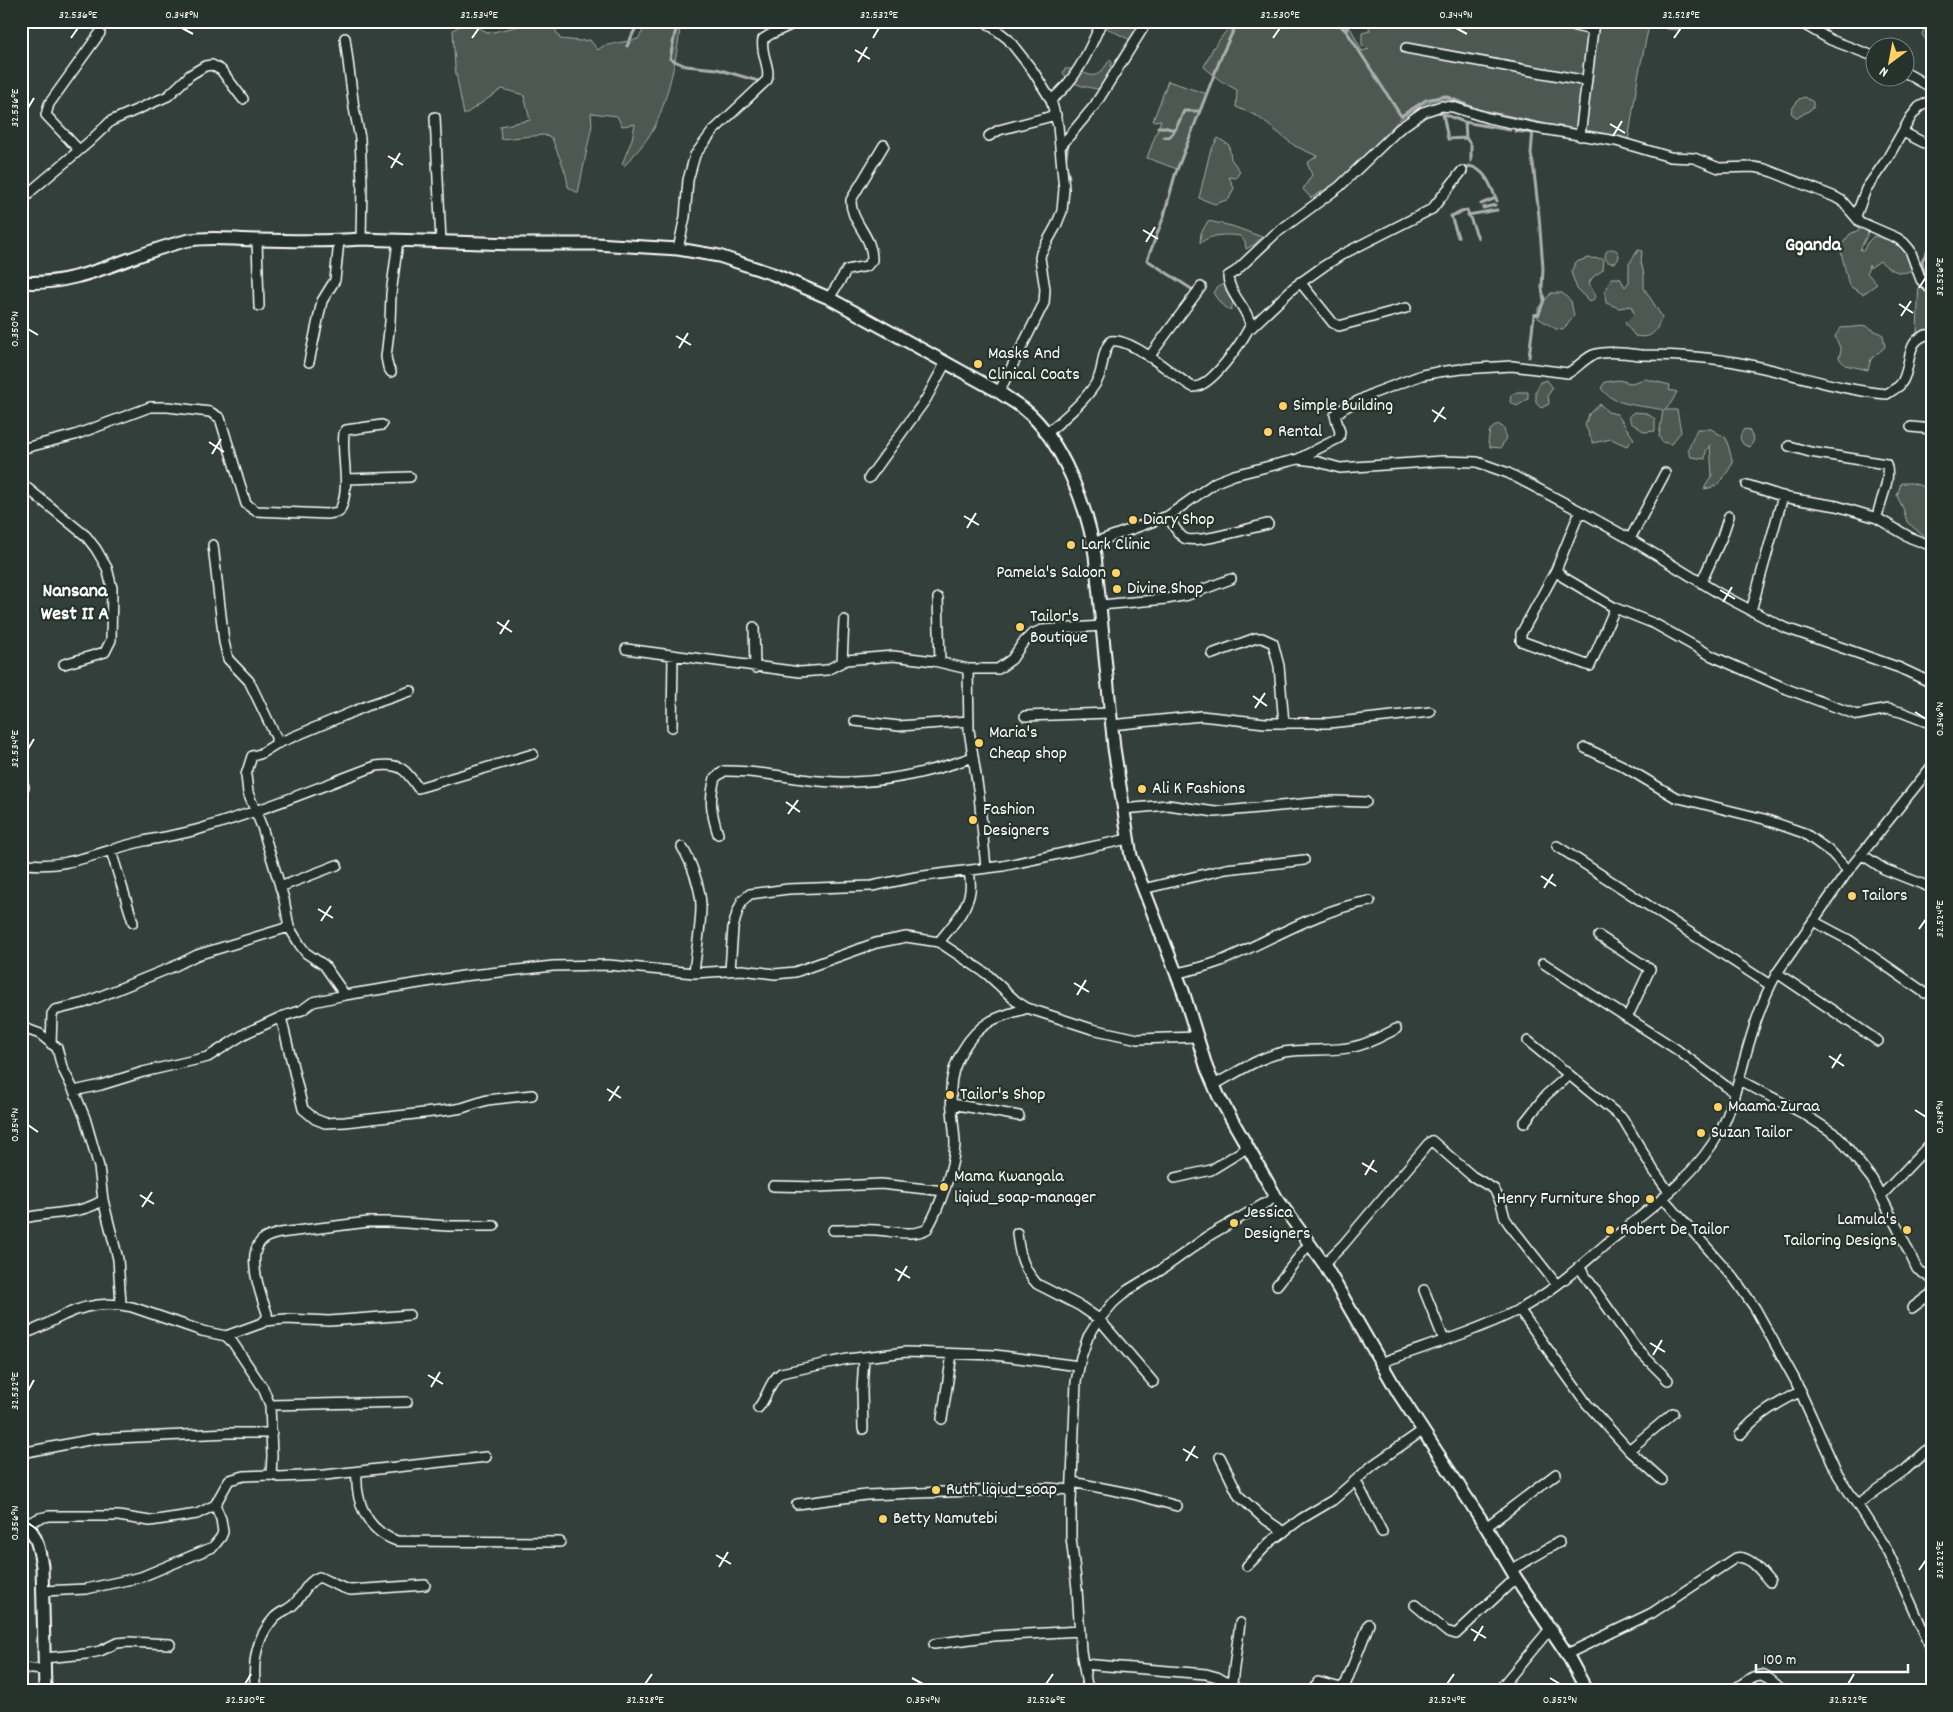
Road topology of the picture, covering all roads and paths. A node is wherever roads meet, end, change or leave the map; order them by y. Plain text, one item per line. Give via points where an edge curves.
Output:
1 (799, 21) edge
2 (985, 21) edge
3 (1102, 21) edge
4 (1552, 21) edge
5 (1798, 21) edge
6 (1922, 21) edge
7 (1594, 25) edge
8 (1932, 25) edge
9 (1143, 28) dead end
10 (100, 33) dead end
11 (345, 38) dead end
12 (1406, 48) dead end
13 (1866, 53) edge
14 (1916, 79) edge
15 (1587, 81) junction
16 (1932, 88) edge
17 (243, 99) dead end
18 (1052, 100) junction
19 (1932, 100) edge
20 (1056, 116) junction
21 (436, 117) dead end
22 (1903, 132) junction
23 (989, 136) dead end
24 (1580, 136) junction
25 (884, 145) dead end
26 (1061, 146) junction
27 (1932, 147) edge
28 (79, 150) junction
29 (1462, 171) dead end
30 (21, 203) edge
31 (1856, 216) junction
32 (361, 239) junction
33 (258, 240) junction
34 (339, 241) junction
35 (398, 241) junction
36 (441, 242) junction
37 (678, 248) junction
38 (21, 282) edge
39 (1300, 282) junction
40 (1201, 287) dead end
41 (1932, 290) edge
42 (829, 298) junction
43 (259, 306) dead end
44 (1406, 308) dead end
45 (1251, 328) junction
46 (1932, 334) edge
47 (1149, 357) junction
48 (309, 362) dead end
49 (946, 362) junction
50 (391, 372) dead end
51 (999, 392) junction
52 (382, 425) dead end
53 (1911, 427) dead end
54 (1932, 429) edge
55 (1046, 434) junction
56 (1789, 446) dead end
57 (21, 449) edge
58 (1298, 459) junction
59 (1665, 473) dead end
60 (410, 477) dead end
61 (869, 478) dead end
62 (346, 479) junction
63 (21, 483) edge
64 (1747, 485) dead end
65 (1783, 496) junction
66 (1580, 511) junction
67 (1168, 516) junction
68 (1729, 516) dead end
69 (1877, 518) junction
70 (1268, 524) dead end
71 (1630, 539) junction
72 (1093, 543) junction
73 (213, 545) dead end
74 (1932, 546) edge
75 (1556, 570) junction
76 (1231, 580) dead end
77 (1701, 583) junction
78 (938, 598) dead end
79 (1101, 606) junction
80 (1615, 608) junction
81 (1751, 611) junction
82 (844, 620) dead end
83 (1102, 626) junction
84 (754, 627) dead end
85 (626, 650) dead end
86 (1212, 654) dead end
87 (673, 655) junction
88 (842, 662) junction
89 (940, 662) junction
90 (64, 664) dead end
91 (755, 668) junction
92 (968, 669) junction
93 (1932, 683) edge
94 (411, 692) dead end
95 (1430, 712) dead end
96 (1025, 716) dead end
97 (1111, 719) junction
98 (856, 720) dead end
99 (969, 721) junction
100 (1284, 724) junction
101 (1932, 724) edge
102 (672, 727) dead end
103 (276, 744) junction
104 (1585, 748) dead end
105 (533, 754) dead end
106 (973, 757) junction
107 (1932, 766) edge
108 (21, 778) edge
109 (24, 787) dead end
110 (1366, 802) dead end
111 (1123, 809) junction
112 (254, 811) junction
113 (718, 834) dead end
114 (1128, 839) junction
115 (1557, 846) dead end
116 (682, 847) dead end
117 (111, 851) junction
118 (1861, 854) junction
119 (1304, 860) dead end
120 (21, 863) edge
121 (336, 865) dead end
122 (986, 868) junction
123 (969, 871) junction
124 (1848, 872) junction
125 (280, 887) junction
126 (1932, 888) edge
127 (1143, 889) junction
128 (1370, 902) dead end
129 (133, 922) dead end
130 (1814, 922) junction
131 (289, 927) junction
132 (1599, 936) dead end
133 (940, 942) junction
134 (1543, 963) dead end
135 (730, 970) junction
136 (694, 973) junction
137 (1177, 973) junction
138 (1777, 973) junction
139 (1770, 985) junction
140 (1925, 993) dead end
141 (345, 995) junction
142 (1027, 1008) junction
143 (281, 1017) junction
144 (1627, 1018) junction
145 (21, 1027) edge
146 (1396, 1029) dead end
147 (1197, 1036) junction
148 (1528, 1041) dead end
149 (1878, 1041) dead end
150 (51, 1044) junction
151 (1569, 1075) junction
152 (1739, 1080) junction
153 (1214, 1085) junction
154 (74, 1091) junction
155 (1735, 1092) junction
156 (532, 1095) dead end
157 (952, 1104) junction
158 (1019, 1116) dead end
159 (1524, 1124) dead end
160 (1932, 1142) edge
161 (1247, 1148) junction
162 (1175, 1178) dead end
163 (773, 1186) dead end
164 (944, 1191) junction
165 (1666, 1195) junction
166 (1882, 1196) junction
167 (1276, 1197) junction
168 (103, 1200) junction
169 (21, 1219) edge
170 (494, 1226) dead end
171 (833, 1230) dead end
172 (1017, 1233) dead end
173 (1309, 1244) junction
174 (1324, 1264) junction
175 (1578, 1267) junction
176 (1932, 1279) edge
177 (1557, 1284) junction
178 (1277, 1286) dead end
179 (1424, 1290) dead end
180 (1932, 1293) edge
181 (121, 1304) junction
182 (1912, 1308) dead end
183 (1519, 1309) junction
184 (409, 1315) dead end
185 (1099, 1319) junction
186 (265, 1321) junction
187 (21, 1334) edge
188 (226, 1336) junction
189 (1444, 1340) junction
190 (952, 1354) junction
191 (864, 1356) junction
192 (1380, 1362) junction
193 (1079, 1366) junction
194 (1668, 1380) dead end
195 (1153, 1382) dead end
196 (1801, 1391) junction
197 (407, 1402) dead end
198 (270, 1405) junction
199 (758, 1408) dead end
200 (1673, 1413) dead end
201 (942, 1420) dead end
202 (863, 1429) dead end
203 (1422, 1431) junction
204 (272, 1433) junction
205 (1740, 1435) dead end
206 (1932, 1446) edge
207 (1629, 1450) junction
208 (21, 1453) edge
209 (486, 1457) dead end
210 (1220, 1457) dead end
211 (357, 1472) junction
212 (1556, 1474) dead end
213 (271, 1475) junction
214 (1662, 1480) dead end
215 (1356, 1481) junction
216 (1072, 1486) junction
217 (797, 1504) dead end
218 (1858, 1504) junction
219 (215, 1505) junction
220 (1177, 1506) dead end
221 (23, 1523) edge
222 (1486, 1526) junction
223 (1284, 1532) junction
224 (1382, 1532) dead end
225 (560, 1542) dead end
226 (1559, 1542) dead end
227 (1247, 1566) dead end
228 (1514, 1574) junction
229 (1770, 1582) dead end
230 (425, 1585) dead end
231 (43, 1590) junction
232 (1415, 1605) dead end
233 (1240, 1623) dead end
234 (1369, 1624) dead end
235 (1550, 1629) junction
236 (1080, 1632) junction
237 (170, 1644) dead end
238 (934, 1644) dead end
239 (1932, 1650) edge
240 (1567, 1654) junction
241 (44, 1658) junction
242 (1083, 1664) junction
243 (21, 1668) edge
244 (44, 1670) junction
245 (1231, 1688) edge
246 (45, 1691) edge
247 (256, 1691) edge
248 (1088, 1691) edge
249 (1241, 1691) edge
250 (1312, 1691) edge
251 (1498, 1691) edge
252 (1587, 1691) edge
253 (1732, 1691) edge
254 (1783, 1691) edge

1 - 37 street via 763,39 767,80 713,132 695,155
2 - 18 street via 1017,49
3 - 18 street via 1081,65
4 - 7 street
5 - 13 street via 1839,44
6 - 8 street
7 - 15 street
9 - 26 street via 1095,105
10 - 28 street via 49,104 46,115
11 - 32 street via 360,138
12 - 15 street
14 - 16 street
15 - 24 street
17 - 28 street via 221,70 212,65 205,66 163,99 114,118
18 - 20 street
19 - 22 street via 1916,110
20 - 23 street via 999,130
20 - 26 street
21 - 36 street
22 - 27 street
22 - 31 street via 1866,189
24 - 31 street via 1616,141 1670,157 1694,158 1719,168 1765,169 1827,193 1842,201
24 - 45 street via 1488,118 1453,107 1441,106 1423,112 1394,134 1339,187 1274,234 1228,276
25 - 42 street via 851,200 851,210 871,245 872,260 867,266 847,270
26 - 51 street via 1062,211 1040,258 1044,303
28 - 30 street
29 - 39 street via 1432,209 1343,254
31 - 41 street via 1860,222 1904,243 1914,258 1920,280
32 - 34 street
32 - 35 street
33 - 34 street
33 - 38 street via 190,240 64,281
33 - 43 street
34 - 48 street via 335,280 322,301
35 - 36 street
35 - 50 street via 386,357
36 - 37 street
37 - 42 street via 719,256 766,271
39 - 44 street via 1338,326
39 - 45 street
40 - 47 street
42 - 49 street
45 - 47 street via 1224,364 1198,387 1190,386
46 - 58 street via 1916,340 1901,383 1887,394 1805,379 1738,362 1671,355 1595,354 1568,373 1512,366 1422,375 1344,408 1335,415 1339,438
47 - 55 street via 1121,342 1111,342 1106,348 1094,386
49 - 51 street
49 - 61 street via 926,399
51 - 55 street via 1026,410
52 - 62 street via 346,430 344,433
53 - 54 street
55 - 72 street via 1076,487
56 - 69 street via 1886,464 1886,482
57 - 62 street via 75,435 144,409 168,407 210,412 218,416 246,504 256,511 339,512
58 - 66 street via 1340,468 1442,461 1477,462 1508,473
58 - 67 street via 1216,482
59 - 71 street
60 - 62 street
63 - 90 street via 86,536 107,568 112,588 112,640 105,652
64 - 65 street
65 - 69 street via 1837,506
65 - 81 street
66 - 71 street
66 - 75 street
67 - 70 street via 1177,531 1189,540
67 - 72 street
68 - 77 street
69 - 74 street
71 - 77 street
72 - 79 street
73 - 103 street via 228,660 252,687 271,725
75 - 80 street
75 - 80 street via 1521,641 1590,666
76 - 79 street via 1181,597
77 - 81 street
78 - 89 street
79 - 83 street
80 - 101 street via 1655,624 1731,665 1853,714 1888,709
81 - 93 street via 1793,631 1892,665
82 - 88 street
83 - 92 street via 1042,630 1026,639 1012,659 998,670
83 - 97 street
84 - 91 street
85 - 87 street
86 - 100 street via 1256,638 1273,643 1277,651
87 - 91 street
87 - 102 street
88 - 89 street via 893,656
88 - 91 street via 832,669 815,672
89 - 92 street
92 - 99 street
94 - 103 street via 369,705
95 - 100 street via 1329,723
96 - 97 street
97 - 100 street via 1201,716
97 - 111 street
98 - 99 street via 899,726
99 - 106 street
103 - 112 street via 252,756 249,762 246,774
104 - 124 street via 1675,797 1764,819 1804,833 1832,853
105 - 112 street via 418,788 405,769 390,764 376,766
106 - 113 street via 919,774 862,783 724,771 715,778 710,807
106 - 122 street
107 - 118 street
108 - 109 street
110 - 111 street via 1333,801 1215,812 1168,805
111 - 114 street
112 - 117 street via 198,830
112 - 125 street
114 - 122 street
114 - 127 street
115 - 139 street
116 - 136 street via 701,906
117 - 120 street via 60,864 39,866
117 - 129 street
118 - 124 street
118 - 126 street via 1884,869
119 - 127 street via 1226,869
121 - 125 street
122 - 123 street
123 - 133 street via 968,898
123 - 135 street via 872,886 788,889 750,894 737,912
124 - 130 street
125 - 131 street
127 - 137 street
128 - 137 street via 1350,904 1219,962
130 - 138 street
130 - 140 street via 1856,945
131 - 141 street via 300,945 324,965
131 - 150 street via 197,955 84,1003 56,1010 52,1014
132 - 144 street via 1650,968
133 - 135 street via 906,937 876,943 795,972 775,974
133 - 142 street via 987,974
134 - 144 street
135 - 136 street
136 - 141 street via 608,965 539,966
137 - 147 street
138 - 139 street
138 - 149 street
139 - 152 street
141 - 143 street via 313,1002 302,1010
142 - 147 street via 1138,1040
142 - 157 street via 991,1021 969,1041 952,1073
143 - 154 street via 246,1033 208,1057
143 - 156 street via 303,1108 325,1123 456,1109 488,1100
144 - 155 street
145 - 150 street via 40,1034
146 - 153 street via 1355,1047 1273,1055
147 - 153 street
148 - 151 street
150 - 154 street via 57,1048
151 - 159 street via 1546,1095
151 - 165 street via 1623,1119
152 - 155 street
152 - 166 street via 1775,1097 1833,1132 1865,1169
153 - 161 street
154 - 168 street via 99,1167
155 - 165 street via 1721,1129 1697,1165
157 - 158 street
157 - 164 street via 955,1144
160 - 166 street
161 - 162 street via 1211,1170
161 - 167 street
163 - 164 street via 881,1184
164 - 171 street via 931,1224 923,1232
165 - 175 street
165 - 196 street via 1745,1293
166 - 176 street via 1917,1269
167 - 173 street
167 - 185 street via 1217,1231 1128,1290
168 - 169 street via 81,1209
168 - 181 street via 118,1259
170 - 186 street via 368,1222 269,1236 261,1241 255,1258 257,1280 267,1313
172 - 185 street via 1024,1267 1037,1284
173 - 174 street
173 - 178 street
174 - 177 street via 1432,1141 1472,1176 1494,1190 1509,1224
174 - 192 street
175 - 177 street
175 - 194 street via 1637,1349
177 - 183 street
179 - 189 street
180 - 182 street
181 - 187 street via 98,1304 76,1310
181 - 188 street
183 - 189 street
183 - 207 street via 1587,1404
184 - 186 street via 329,1321
185 - 193 street via 1088,1337
185 - 195 street
186 - 188 street
188 - 198 street via 263,1388
189 - 192 street
190 - 191 street via 906,1352
190 - 193 street
190 - 201 street
191 - 199 street via 781,1373
191 - 202 street
192 - 203 street
193 - 216 street
196 - 205 street via 1769,1409
196 - 218 street via 1838,1475
197 - 198 street
198 - 204 street
200 - 207 street
203 - 215 street
203 - 222 street
204 - 208 street via 94,1439
204 - 213 street
206 - 218 street
207 - 214 street
209 - 211 street
210 - 223 street via 1239,1496
211 - 213 street via 304,1477
211 - 225 street via 357,1496 361,1507 370,1522 391,1539
212 - 222 street
213 - 219 street via 229,1480
215 - 223 street via 1334,1500
215 - 224 street
216 - 217 street via 866,1495
216 - 220 street via 1133,1494
216 - 236 street via 1072,1537
218 - 239 street via 1888,1552
219 - 221 street via 197,1514 150,1521 118,1516 49,1516
219 - 231 street via 223,1532 213,1548 141,1577 86,1589
221 - 231 street via 33,1532 39,1549
222 - 228 street
223 - 227 street
226 - 228 street
228 - 232 street via 1456,1634 1446,1631
228 - 235 street
229 - 240 street via 1748,1559 1742,1556 1735,1558 1652,1613
230 - 247 street via 351,1590 319,1577 312,1580 293,1605 275,1616 264,1632 254,1658
231 - 241 street
233 - 245 street
234 - 250 street via 1346,1683 1341,1688 1318,1682
235 - 240 street
235 - 251 street
236 - 238 street via 993,1636
236 - 242 street
237 - 241 street via 117,1643 100,1651
240 - 252 street
241 - 244 street
242 - 245 street via 1206,1674 1217,1677
242 - 248 street
243 - 244 street
244 - 246 street
245 - 249 street
253 - 254 street via 1760,1674 1767,1676

